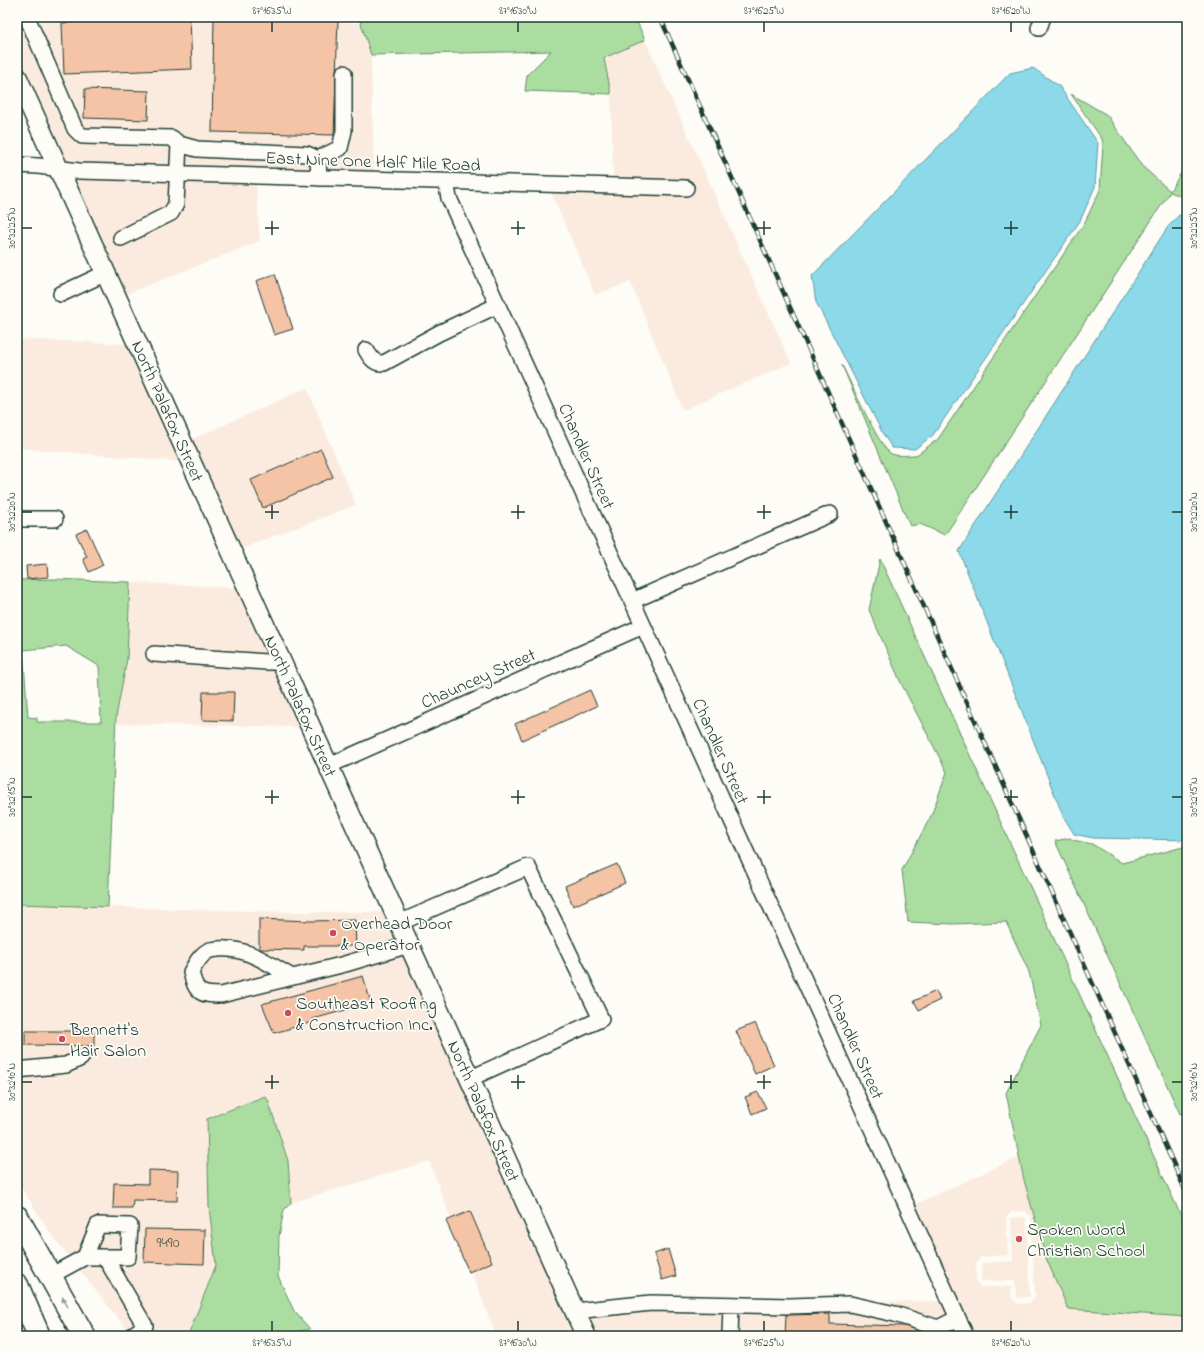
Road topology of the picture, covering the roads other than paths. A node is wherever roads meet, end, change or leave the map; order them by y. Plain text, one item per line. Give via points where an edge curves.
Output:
1 (27, 17) edge
2 (344, 73) dead end
3 (17, 77) edge
4 (179, 144) junction
5 (318, 160) junction
6 (17, 165) edge
7 (60, 170) junction
8 (178, 174) junction
9 (319, 178) junction
10 (446, 182) junction
11 (686, 188) dead end
12 (121, 238) dead end
13 (106, 273) junction
14 (61, 294) dead end
15 (498, 305) junction
16 (366, 350) dead end
17 (830, 514) dead end
18 (17, 519) edge
19 (55, 519) dead end
20 (632, 601) junction
21 (643, 626) junction
22 (154, 654) dead end
23 (280, 660) junction
24 (328, 766) junction
25 (399, 924) junction
26 (409, 945) junction
27 (292, 977) junction
28 (81, 1058) dead end
29 (17, 1070) edge
30 (469, 1079) junction
31 (17, 1217) edge
32 (85, 1257) junction
33 (105, 1257) junction
34 (50, 1276) junction
35 (17, 1285) edge
36 (732, 1306) junction
37 (575, 1311) junction
38 (958, 1318) junction
39 (937, 1332) edge
40 (39, 1336) edge
41 (84, 1336) edge
42 (131, 1336) edge
43 (586, 1336) edge
44 (730, 1336) edge
45 (966, 1336) edge

1 - 4 street via 75,129 82,136 172,138
2 - 5 street via 344,131 340,148
3 - 7 main road, North Palafox Street
4 - 5 street via 197,149 307,154
4 - 8 street
5 - 9 street
6 - 7 street, East Nine One Half Mile Road
7 - 8 street, East Nine One Half Mile Road
7 - 13 main road, North Palafox Street
8 - 9 street, East Nine One Half Mile Road
8 - 12 street via 176,204 171,213
9 - 10 street, East Nine One Half Mile Road
10 - 11 street, East Nine One Half Mile Road
10 - 15 street, Chandler Street via 449,198
13 - 14 street
13 - 23 main road, North Palafox Street
15 - 16 street via 384,363 373,361
15 - 20 street, Chandler Street
17 - 20 street
18 - 19 street
20 - 21 street, Chandler Street
21 - 24 street, Chauncey Street
21 - 38 street, Chandler Street
22 - 23 street via 266,662
23 - 24 main road, North Palafox Street
24 - 25 main road, North Palafox Street
25 - 26 main road, North Palafox Street
25 - 30 street via 528,867 601,1019
26 - 27 street
26 - 30 main road, North Palafox Street
27 - 27 street via 221,995 209,995 194,985 191,972 199,958 209,950 223,949 257,956
28 - 29 street via 66,1065
30 - 37 main road, North Palafox Street
31 - 34 highway
32 - 33 street
32 - 33 street via 98,1225 130,1226 128,1257
32 - 34 street
33 - 42 street via 145,1326
41 -> 34 highway
35 - 40 highway
36 - 37 street via 651,1303
36 - 39 street via 850,1304 895,1314
36 - 44 street
37 - 43 main road, North Palafox Street
38 - 39 street
38 - 45 street, Chandler Street

